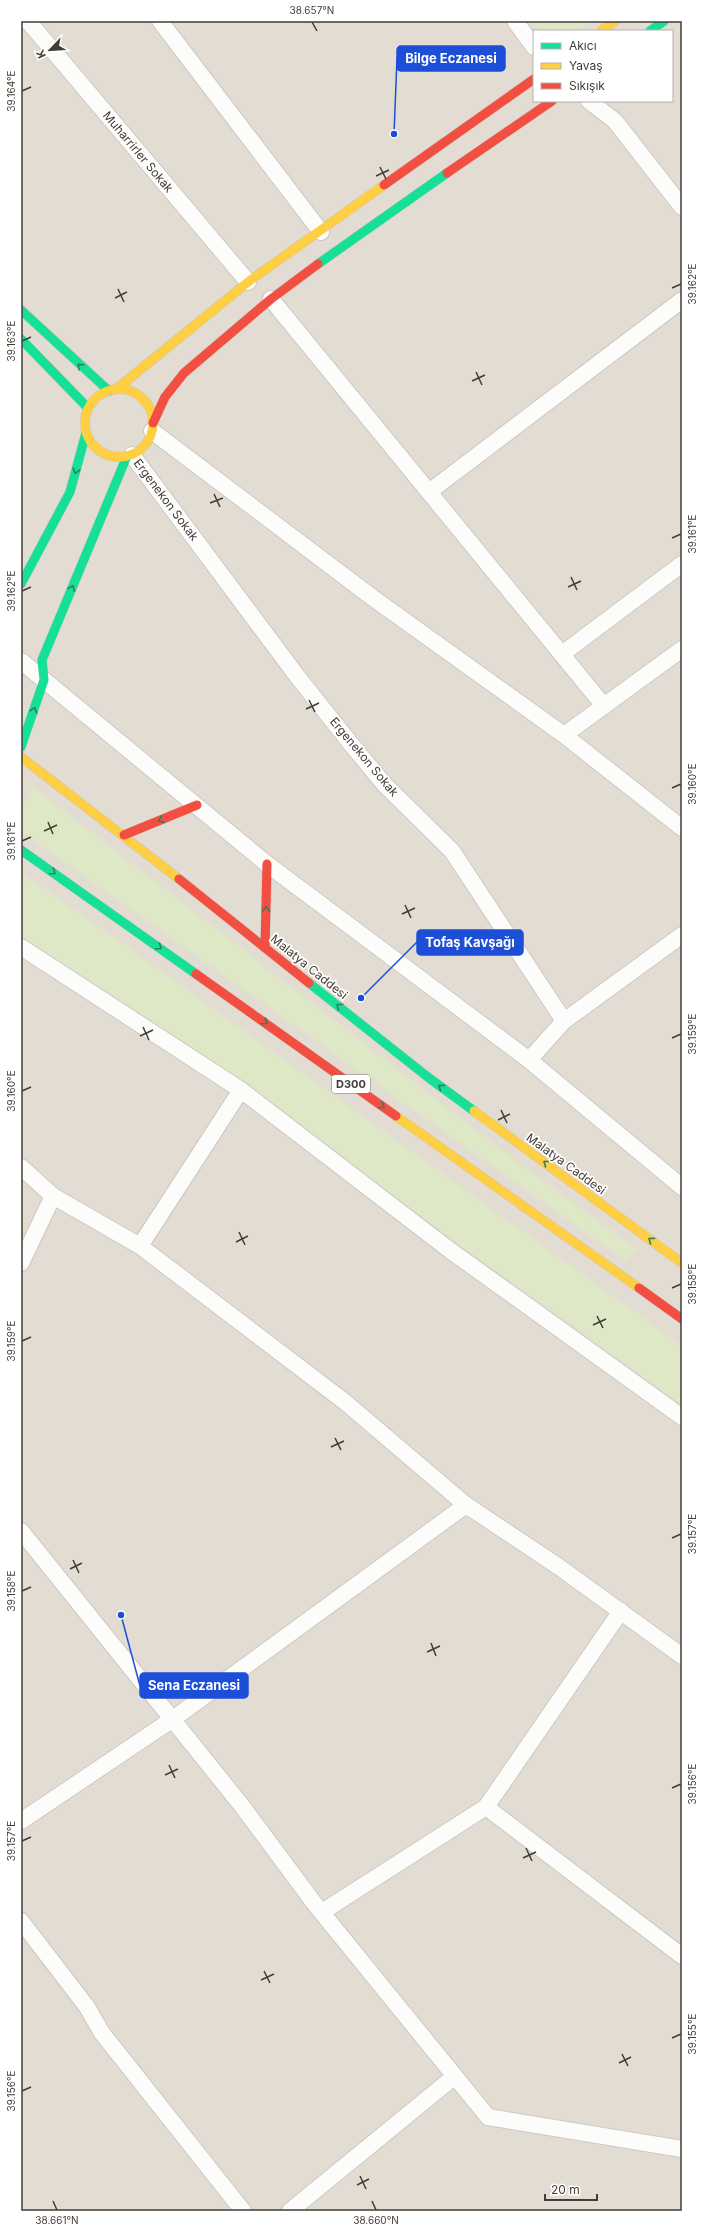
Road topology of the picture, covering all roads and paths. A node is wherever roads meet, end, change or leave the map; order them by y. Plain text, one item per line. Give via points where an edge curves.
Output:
1 (28, 21) edge
2 (515, 21) edge
3 (615, 21) edge
4 (664, 21) edge
5 (167, 23) edge
6 (602, 30) edge
7 (651, 30) edge
8 (533, 46) edge
9 (533, 80) edge
10 (551, 102) edge
11 (590, 102) edge
12 (682, 207) edge
13 (321, 232) junction
14 (248, 282) junction
15 (271, 299) junction
16 (682, 300) edge
17 (21, 310) edge
18 (21, 340) edge
19 (112, 390) junction
20 (88, 408) junction
21 (152, 427) junction
22 (86, 433) junction
23 (129, 455) junction
24 (429, 492) junction
25 (682, 564) edge
26 (21, 584) edge
27 (682, 649) edge
28 (562, 654) junction
29 (21, 661) edge
30 (44, 680) junction
31 (604, 706) junction
32 (564, 735) junction
33 (21, 747) edge
34 (21, 757) edge
35 (197, 805) junction
36 (682, 828) edge
37 (124, 835) junction
38 (21, 850) edge
39 (267, 864) junction
40 (682, 935) edge
41 (21, 947) edge
42 (266, 948) junction
43 (564, 1021) junction
44 (529, 1060) junction
45 (241, 1090) junction
46 (21, 1167) edge
47 (682, 1187) edge
48 (53, 1196) junction
49 (140, 1246) junction
50 (682, 1263) edge
51 (21, 1264) edge
52 (682, 1319) edge
53 (682, 1417) edge
54 (466, 1505) junction
55 (21, 1531) edge
56 (621, 1611) junction
57 (680, 1652) edge
58 (173, 1719) junction
59 (486, 1807) junction
60 (21, 1821) edge
61 (322, 1912) junction
62 (21, 1921) edge
63 (682, 1956) edge
64 (455, 2076) junction
65 (682, 2149) edge
66 (243, 2211) edge
67 (290, 2211) edge

1 - 14 street, Muharrirler Sokak
2 - 8 street
3 - 6 main road
4 - 7 main road
5 - 13 street
9 - 13 main road
10 - 15 main road via 334,252
11 - 12 street via 615,121
13 - 14 main road
14 - 19 main road
15 - 21 main road via 184,373 165,397
15 - 24 street
16 - 24 street
19 -> 17 main road via 79,365
18 - 20 main road
19 - 20 main road via 101,394
19 - 21 main road via 124,390 141,398 149,409
20 - 22 main road
21 - 23 main road via 148,441 141,449
21 - 32 street via 373,598
22 - 23 main road via 102,452 117,457
22 -> 26 main road via 70,492
30 -> 23 main road via 42,660
23 - 43 street, Ergenekon Sokak via 351,744 384,784 452,851
24 - 28 street
25 - 28 street
27 - 31 street
28 - 31 street
29 - 30 street
33 -> 30 main road
30 - 35 street
31 - 32 street
32 - 36 street
34 - 37 main road, Malatya Caddesi
35 -> 37 main road
35 - 39 street
37 - 42 main road, Malatya Caddesi
38 -> 52 main road, D300
42 -> 39 main road
39 - 44 street
40 - 43 street
41 - 45 street
50 -> 42 main road, Malatya Caddesi via 429,1078
43 - 44 street
44 - 47 street
45 - 49 street
45 - 53 street via 451,1251
46 - 48 street
48 - 49 street
48 - 51 street
49 - 54 street via 346,1402
54 - 56 street
54 - 58 street
55 - 58 street
56 - 57 street
56 - 59 street
58 - 60 street
58 - 61 street
59 - 61 street
59 - 63 street
61 - 64 street
62 - 66 street via 87,2007 102,2033
64 - 65 street via 488,2117
64 - 67 street

